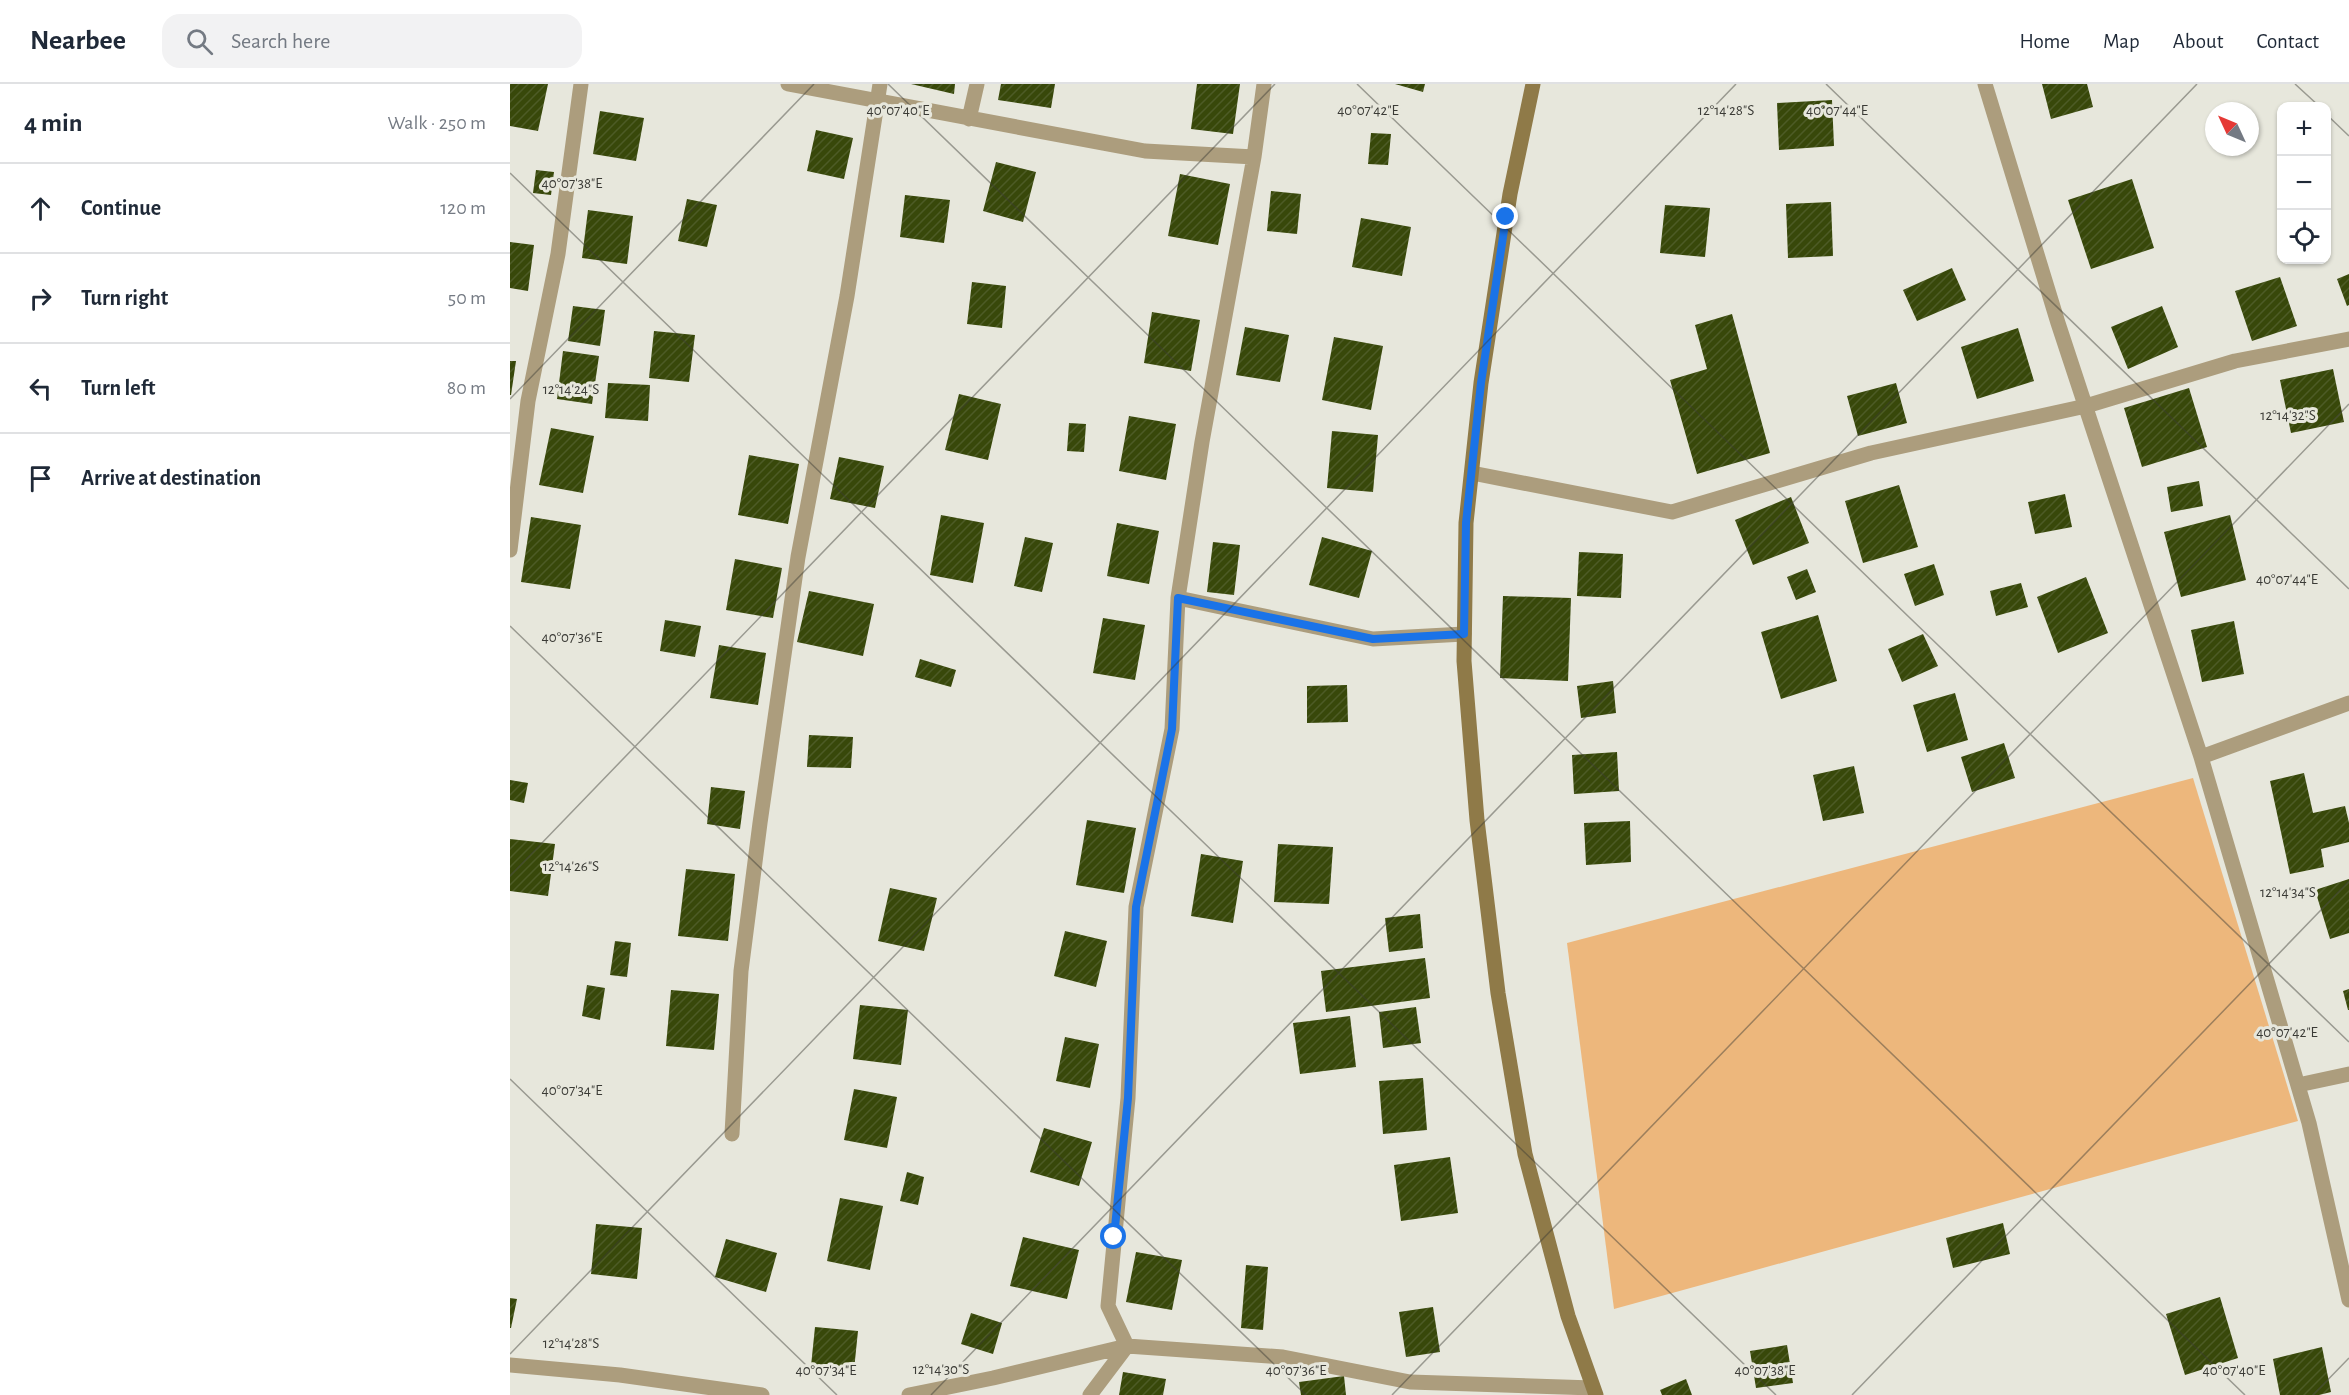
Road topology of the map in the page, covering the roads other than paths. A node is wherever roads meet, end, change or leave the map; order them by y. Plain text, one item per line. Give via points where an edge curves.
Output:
1 (581, 84) edge
2 (788, 84) edge
3 (880, 84) edge
4 (977, 84) edge
5 (1264, 84) edge
6 (1533, 84) edge
7 (1985, 84) edge
8 (878, 102) junction
9 (969, 119) junction
10 (1254, 157) junction
11 (2349, 339) edge
12 (2086, 405) junction
13 (1472, 474) junction
14 (510, 550) edge
15 (1178, 598) junction
16 (1464, 634) junction
17 (2349, 704) edge
18 (2201, 757) junction
19 (2349, 1074) edge
20 (2298, 1085) junction
21 (732, 1134) dead end
22 (2349, 1300) edge
23 (1127, 1346) junction
24 (510, 1365) edge
25 (1409, 1389) edge
26 (1595, 1391) edge
27 (762, 1395) edge
28 (909, 1395) edge
29 (1090, 1395) edge

1 - 14 street via 558,254 528,401
2 - 8 street
3 - 8 street
4 - 9 street
5 - 10 street
6 - 13 street via 1510,194 1481,383
7 - 12 street
8 - 9 street
8 - 21 street via 847,296 798,557 760,824 741,970
9 - 10 street via 1145,151
10 - 15 street
11 - 12 street via 2235,362
12 - 13 street via 1870,453 1672,512
12 - 18 street
13 - 16 street via 1466,523
15 - 16 street via 1373,639
15 - 23 street via 1172,729 1136,907 1128,1098 1108,1306
16 - 26 street via 1476,820 1498,993 1525,1154 1568,1316
17 - 18 street
18 - 20 street
19 - 20 street
20 - 22 street
23 - 25 street via 1283,1357
23 - 28 street
23 - 29 street
24 - 27 street via 620,1375
25 - 26 street

